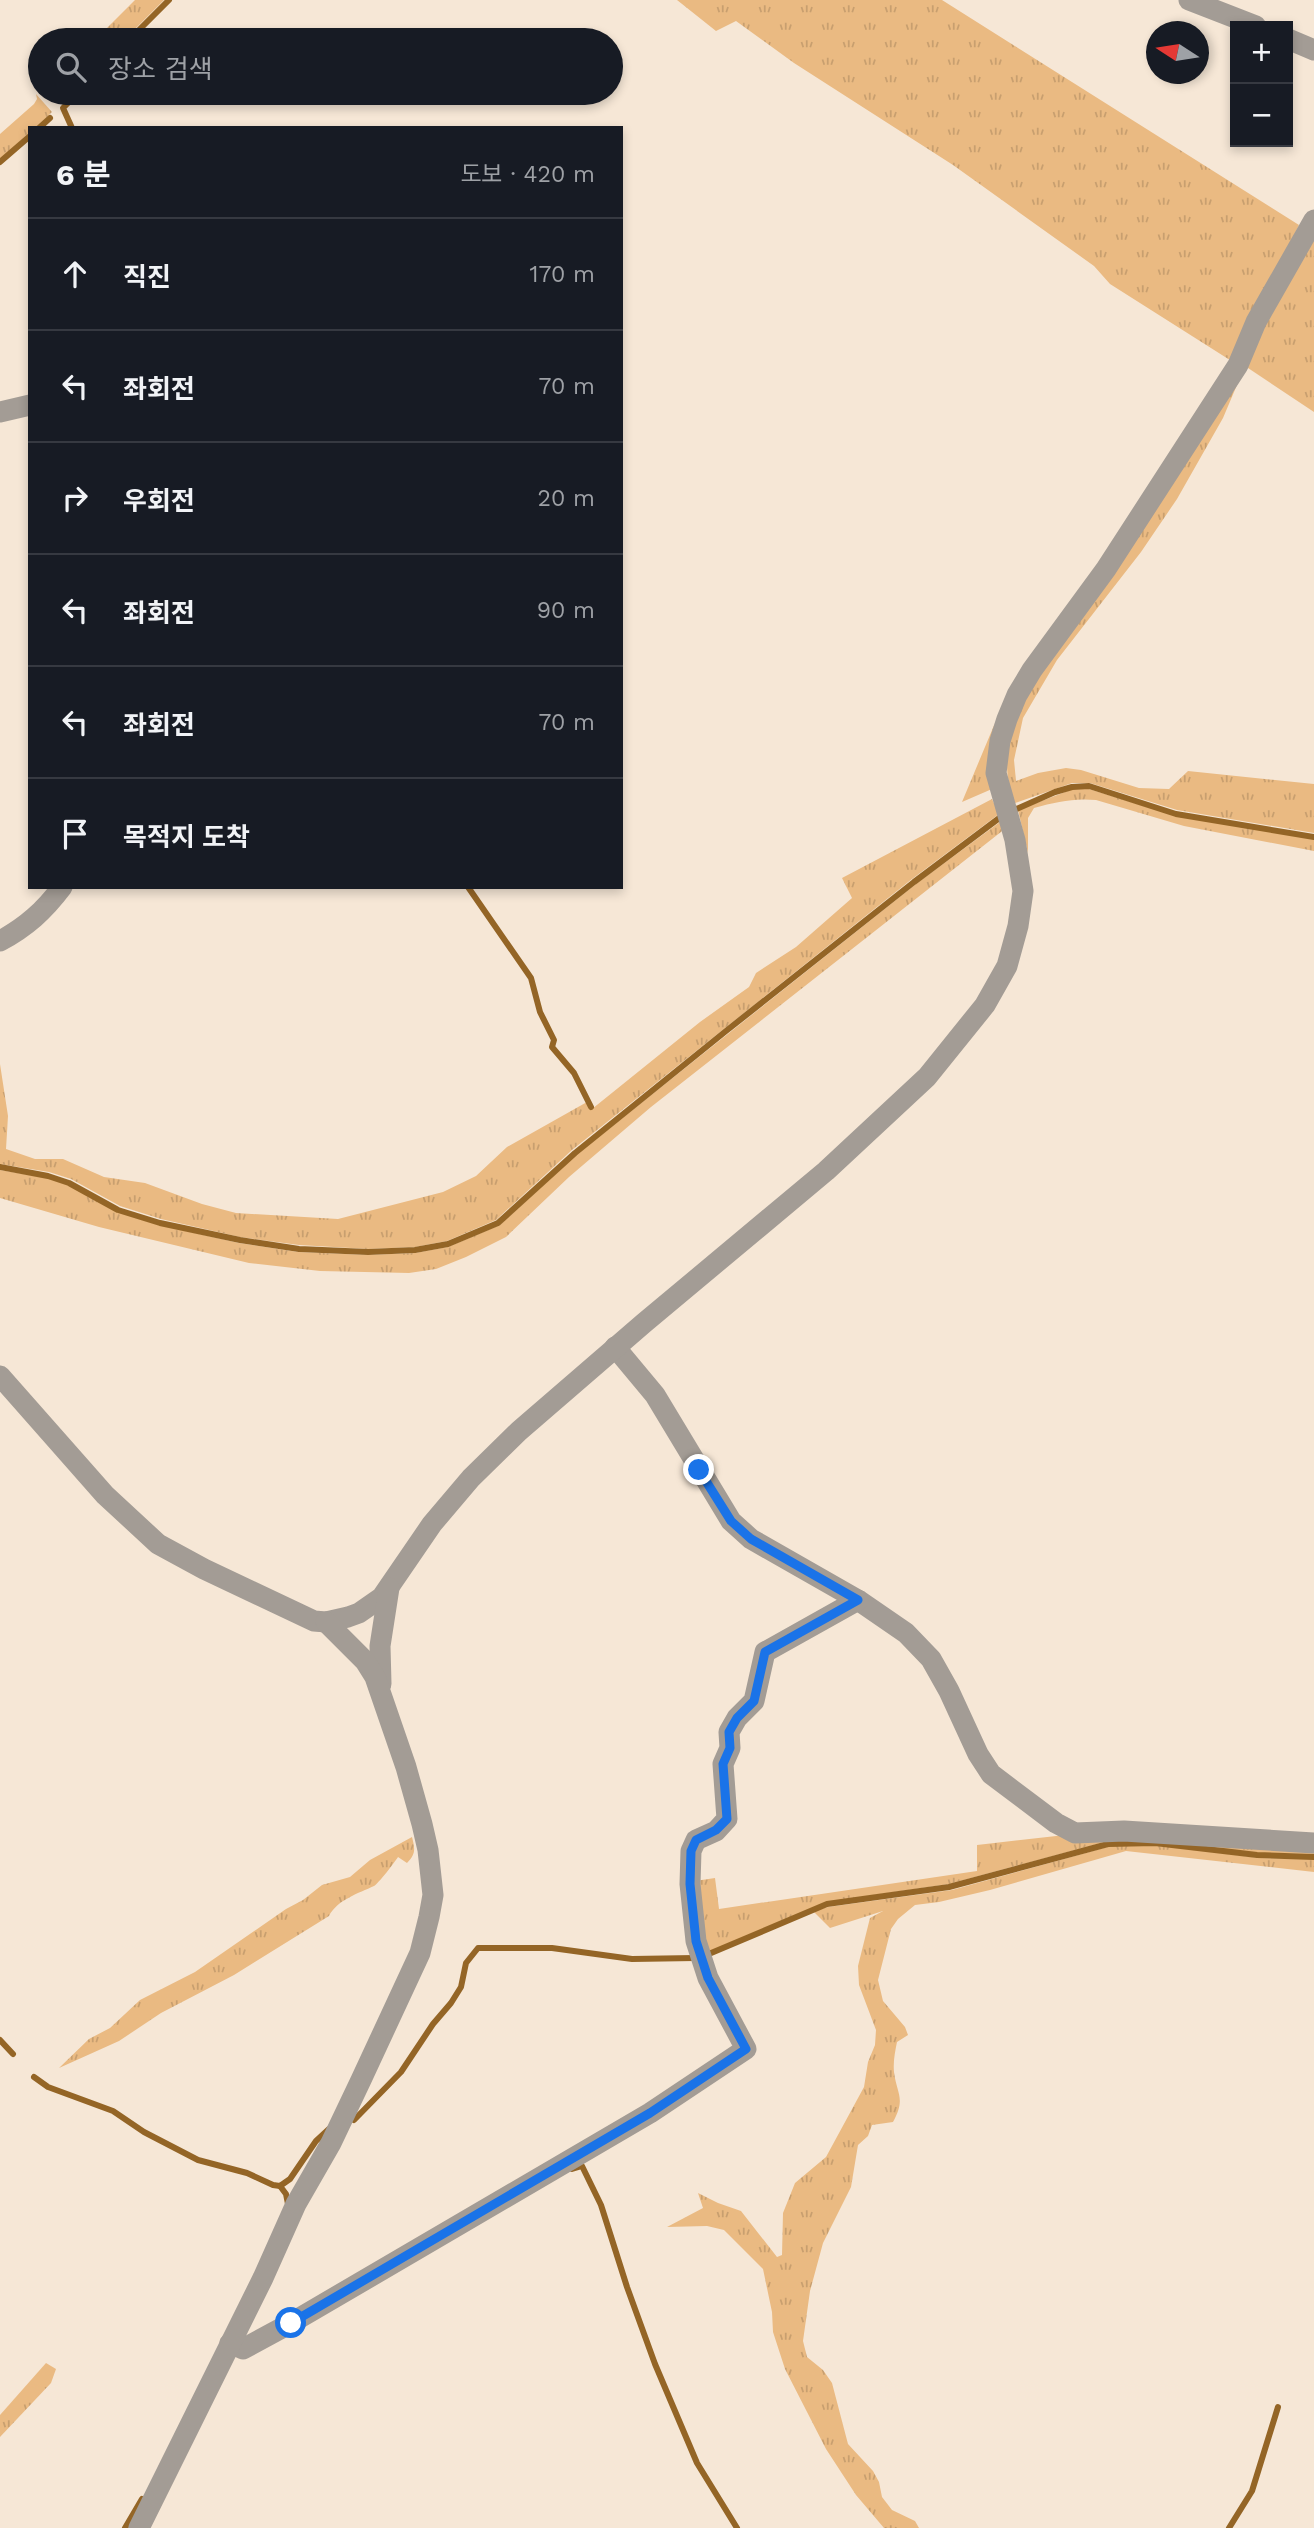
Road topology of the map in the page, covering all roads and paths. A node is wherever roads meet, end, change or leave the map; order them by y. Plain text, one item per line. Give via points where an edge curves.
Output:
1 (1189, 0) edge
2 (1243, 21) edge
3 (1293, 41) edge
4 (1314, 50) edge
5 (1314, 220) edge
6 (28, 405) edge
7 (0, 412) edge
8 (60, 889) edge
9 (0, 941) edge
10 (615, 1347) junction
11 (0, 1376) edge
12 (390, 1584) junction
13 (858, 1600) junction
14 (326, 1622) junction
15 (382, 1697) junction
16 (1314, 1843) edge
17 (230, 2343) junction
18 (139, 2528) edge

1 - 2 street
3 - 4 street
5 - 10 street via 1210,410 1017,695 996,773 1023,891 1007,966 978,1014 927,1077 825,1171
6 - 7 street
8 - 9 street via 23,928
10 - 12 street via 471,1478
10 - 13 street via 655,1395 731,1521 751,1539
11 - 14 street via 105,1495 158,1544 314,1621
12 - 14 street via 382,1597 359,1613
12 - 15 street via 380,1646
13 - 16 street via 906,1633 931,1659 991,1774 1056,1823 1075,1833 1124,1831
13 - 17 street via 765,1652 754,1701 729,1732 730,1748 723,1764 727,1819 696,1840 691,1851 696,1941 708,1978 746,2049 650,2113 303,2316 243,2349
14 - 15 street via 365,1661
15 - 17 street via 428,1850 433,1895 429,1917 420,1953 361,2080
17 - 18 street

